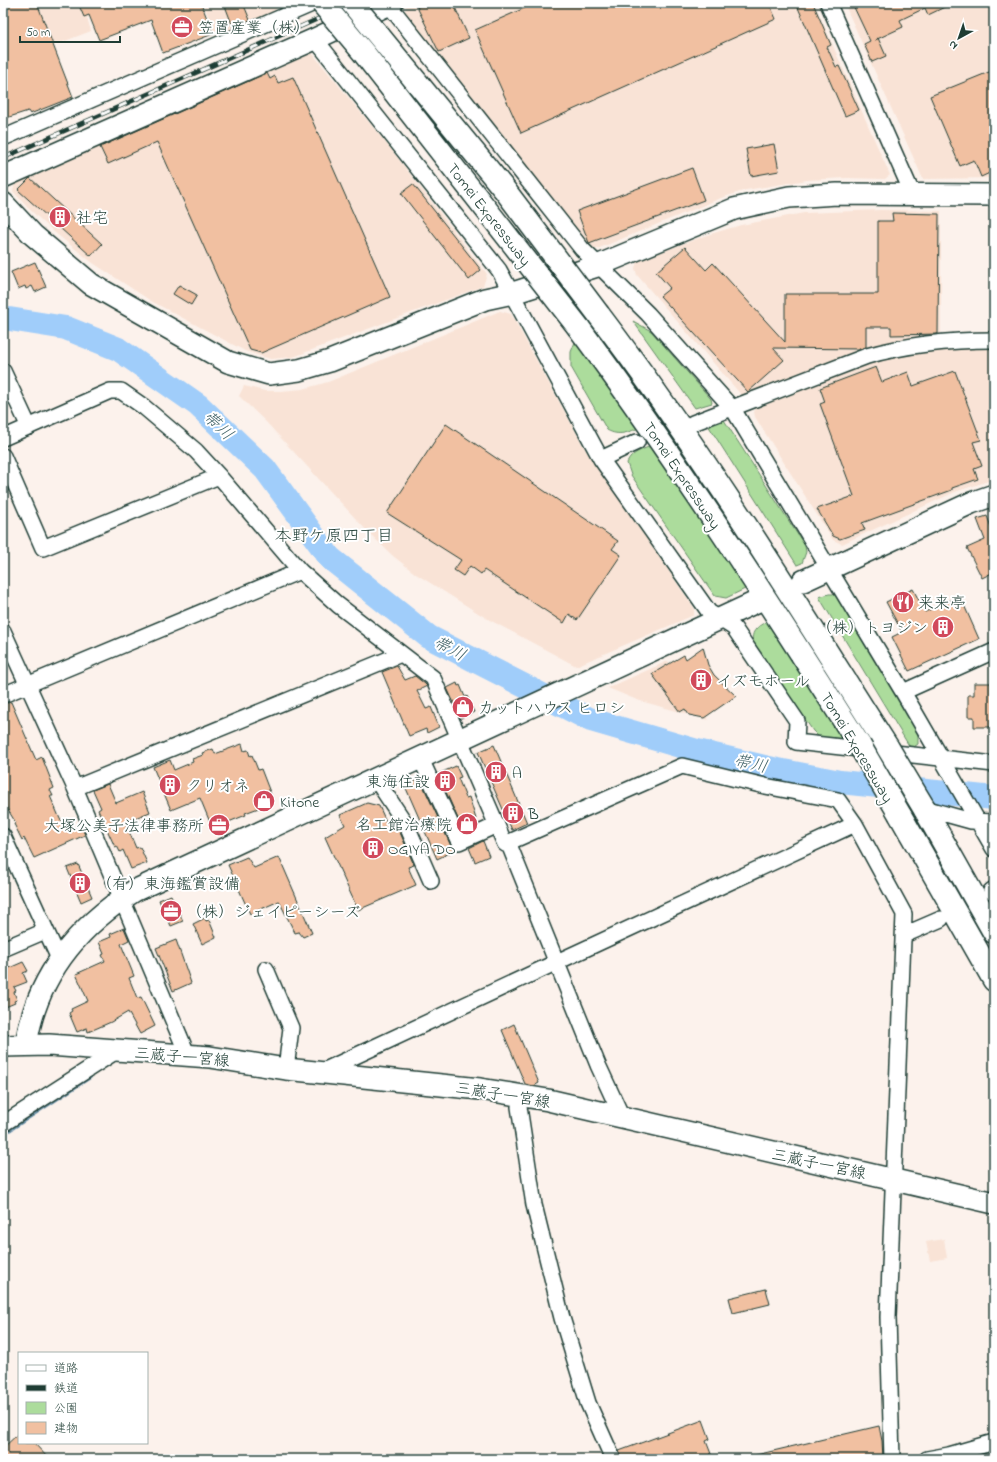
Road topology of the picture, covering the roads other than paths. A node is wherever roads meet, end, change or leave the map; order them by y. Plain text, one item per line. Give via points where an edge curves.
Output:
1 (314, 3) edge
2 (322, 3) edge
3 (352, 3) edge
4 (828, 3) edge
5 (391, 4) edge
6 (294, 7) edge
7 (316, 39) junction
8 (3, 138) edge
9 (3, 177) edge
10 (913, 195) junction
11 (994, 195) edge
12 (3, 203) edge
13 (597, 266) junction
14 (513, 293) junction
15 (994, 340) edge
16 (3, 371) edge
17 (733, 409) junction
18 (693, 423) dead end
19 (29, 427) junction
20 (3, 438) edge
21 (637, 442) dead end
22 (3, 456) edge
23 (601, 459) junction
24 (219, 476) junction
25 (994, 495) edge
26 (829, 569) junction
27 (300, 571) junction
28 (803, 581) dead end
29 (756, 602) dead end
30 (721, 619) junction
31 (3, 631) edge
32 (994, 651) edge
33 (401, 654) junction
34 (27, 684) junction
35 (903, 692) junction
36 (3, 695) edge
37 (458, 740) junction
38 (420, 757) junction
39 (944, 762) junction
40 (994, 764) edge
41 (376, 778) junction
42 (75, 788) junction
43 (924, 808) junction
44 (976, 818) junction
45 (994, 822) edge
46 (855, 824) junction
47 (497, 825) junction
48 (3, 836) edge
49 (508, 842) junction
50 (994, 849) edge
51 (431, 881) dead end
52 (122, 898) junction
53 (941, 919) dead end
54 (44, 931) junction
55 (994, 932) edge
56 (904, 936) junction
57 (3, 949) edge
58 (59, 959) junction
59 (557, 962) junction
60 (266, 969) dead end
61 (994, 980) edge
62 (3, 1046) edge
63 (26, 1046) junction
64 (118, 1050) junction
65 (188, 1056) junction
66 (286, 1069) junction
67 (320, 1073) junction
68 (520, 1095) junction
69 (622, 1117) junction
70 (3, 1124) edge
71 (893, 1179) junction
72 (994, 1203) edge
73 (994, 1442) edge
74 (613, 1459) edge
75 (892, 1459) edge
76 (927, 1459) edge

1 - 6 street
2 - 61 highway, Tomei Expressway, bridge via 579,328 628,395 753,578 860,746
3 - 43 highway, Tomei Expressway, bridge via 504,189 650,382 754,538
4 - 10 street
5 - 7 street
5 - 13 street
6 - 8 street
7 - 9 street
7 - 14 street via 499,270
10 - 11 street
10 - 13 street via 836,194 789,197 734,209
12 - 14 street via 33,235 96,288 228,362 269,374 300,370 330,361 485,300
13 - 14 street
13 - 17 street via 613,278 648,314
14 - 23 street
15 - 17 street via 890,349
16 - 19 street
17 - 18 street
17 - 26 street
19 - 20 street
19 - 24 street via 110,391 121,391 196,450
21 - 23 street
22 - 24 street via 43,548
23 - 30 street via 709,612
24 - 27 street
25 - 26 street via 971,503
26 - 28 street
26 - 35 street
27 - 33 street via 338,605
27 - 34 street
29 - 30 street
30 - 37 street
30 - 39 street via 734,628 796,721 796,742
31 - 34 street
32 - 35 street
33 - 37 street via 433,678
33 - 42 street
34 - 36 street
34 - 42 street
35 - 39 street
37 - 38 street
37 - 47 street
38 - 41 street
38 - 47 street via 459,842
39 - 40 street
39 - 44 street
41 - 51 street via 407,826
41 - 52 street via 186,865
42 - 52 street
43 - 44 street via 971,820
43 - 55 highway, Tomei Expressway
44 - 45 street
44 - 50 street
46 - 49 street via 838,800 682,766
46 - 56 street via 904,914
46 - 59 street
47 - 49 street via 505,844
48 - 54 street
49 - 59 street
52 - 58 street via 90,924
52 - 65 street
53 - 56 street
54 - 57 street
54 - 58 street
56 - 71 street
58 - 63 street via 29,1024
59 - 67 street
59 - 69 street via 598,1066
60 - 66 street via 291,1028
62 - 63 street, 三蔵子一宮線
63 - 64 street, 三蔵子一宮線
64 - 65 street, 三蔵子一宮線
64 - 70 street
65 - 66 street, 三蔵子一宮線
66 - 67 street, 三蔵子一宮線
67 - 68 street, 三蔵子一宮線 via 480,1088
68 - 69 street, 三蔵子一宮線
68 - 74 street via 519,1107 534,1205 562,1318 588,1403
69 - 71 street, 三蔵子一宮線
71 - 72 street, 三蔵子一宮線
71 - 75 street via 888,1317
73 - 76 street

